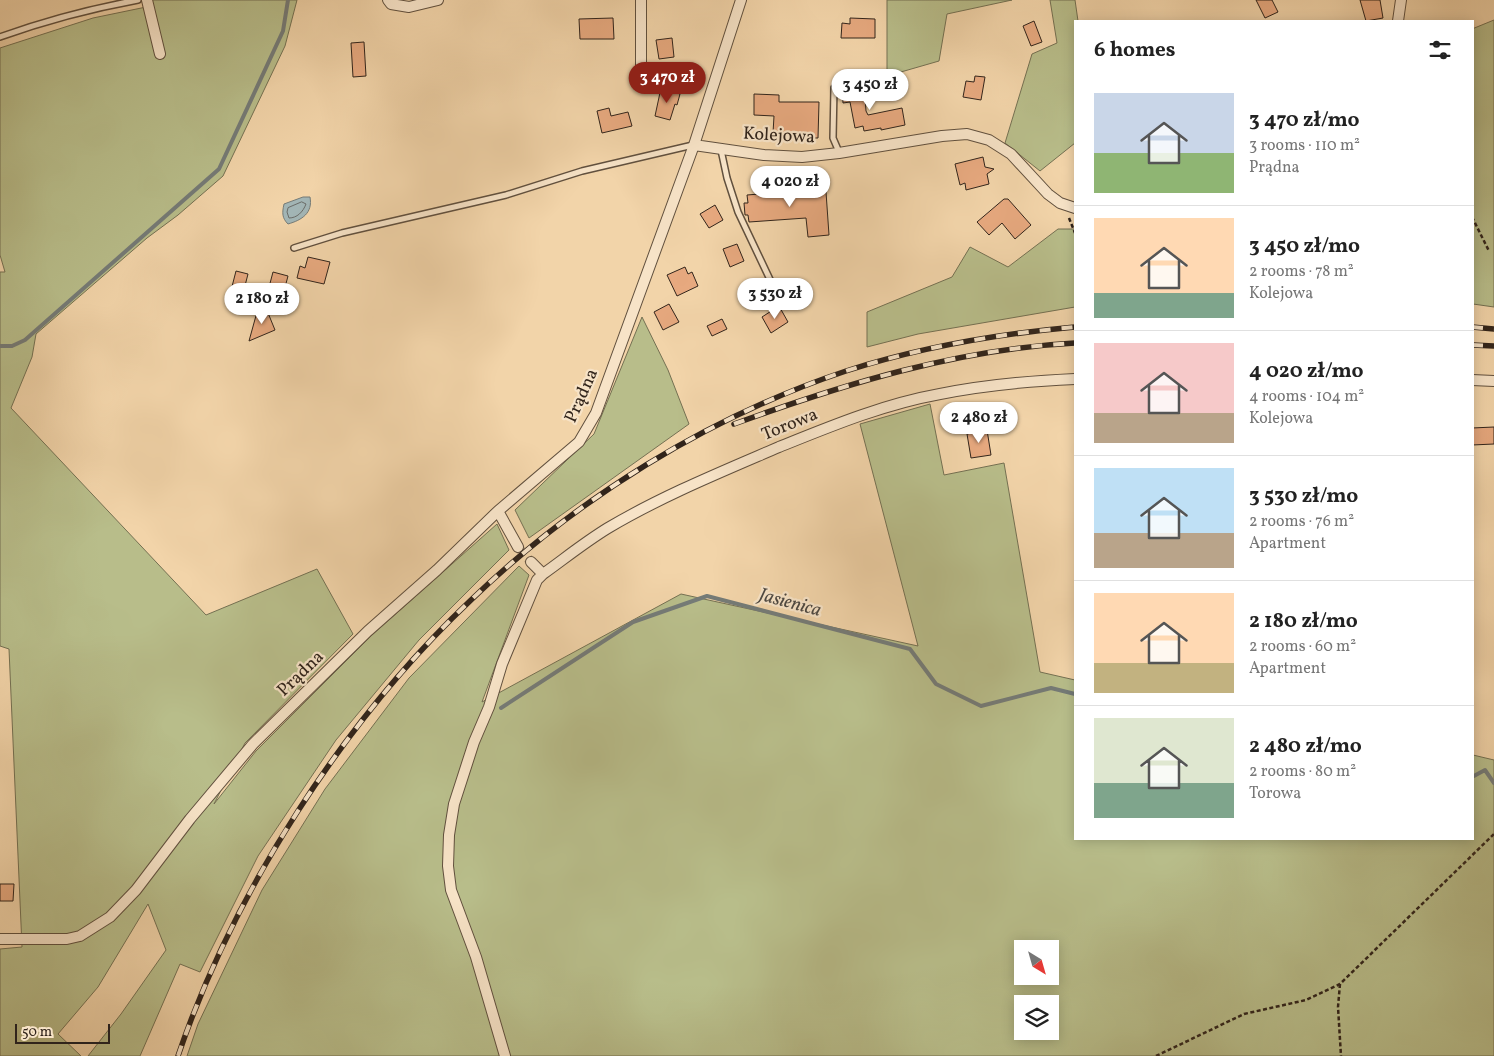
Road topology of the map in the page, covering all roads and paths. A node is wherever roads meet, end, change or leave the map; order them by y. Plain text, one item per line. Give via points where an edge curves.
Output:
1 (138, 0) edge
2 (146, 0) edge
3 (388, 0) edge
4 (438, 0) edge
5 (641, 0) edge
6 (740, 0) edge
7 (1402, 0) edge
8 (1398, 20) edge
9 (0, 36) edge
10 (160, 54) dead end
11 (641, 69) dead end
12 (834, 88) dead end
13 (694, 145) junction
14 (721, 148) junction
15 (839, 153) junction
16 (1071, 207) edge
17 (1474, 221) edge
18 (1074, 231) edge
19 (294, 248) dead end
20 (1489, 251) dead end
21 (774, 288) dead end
22 (1074, 379) edge
23 (1474, 380) edge
24 (1494, 381) edge
25 (498, 511) junction
26 (518, 547) tunnel mouth
27 (531, 562) tunnel mouth
28 (542, 574) junction
29 (1494, 834) edge
30 (0, 939) edge
31 (1340, 984) junction
32 (505, 1056) edge
33 (1156, 1056) edge
34 (1341, 1056) edge

1 - 9 lane via 92,8
2 - 10 street
3 - 4 street via 391,4 409,7
5 - 11 street
6 - 13 street, Prądna
7 - 8 street
12 - 15 lane via 833,138
13 - 14 street, Kolejowa
13 - 19 lane via 582,172 506,195 342,233
13 - 25 street, Prądna via 596,413 579,442
14 - 15 street, Kolejowa via 802,157
14 - 21 lane via 738,212
15 - 16 street, Kolejowa via 967,134 989,140 1011,154 1044,190
16 - 18 path via 1070,223
17 - 20 path
22 - 28 street, Torowa via 1023,381 938,394 850,419 690,485 607,529
23 - 24 street
25 - 26 street
25 - 30 street, Prądna via 368,631 253,744 136,890 110,917 80,936
27 - 28 street
28 - 32 street via 502,664 474,742 454,804 449,835 448,866 452,890
29 - 31 path
31 - 33 path via 1306,1000 1244,1014
31 - 34 path

